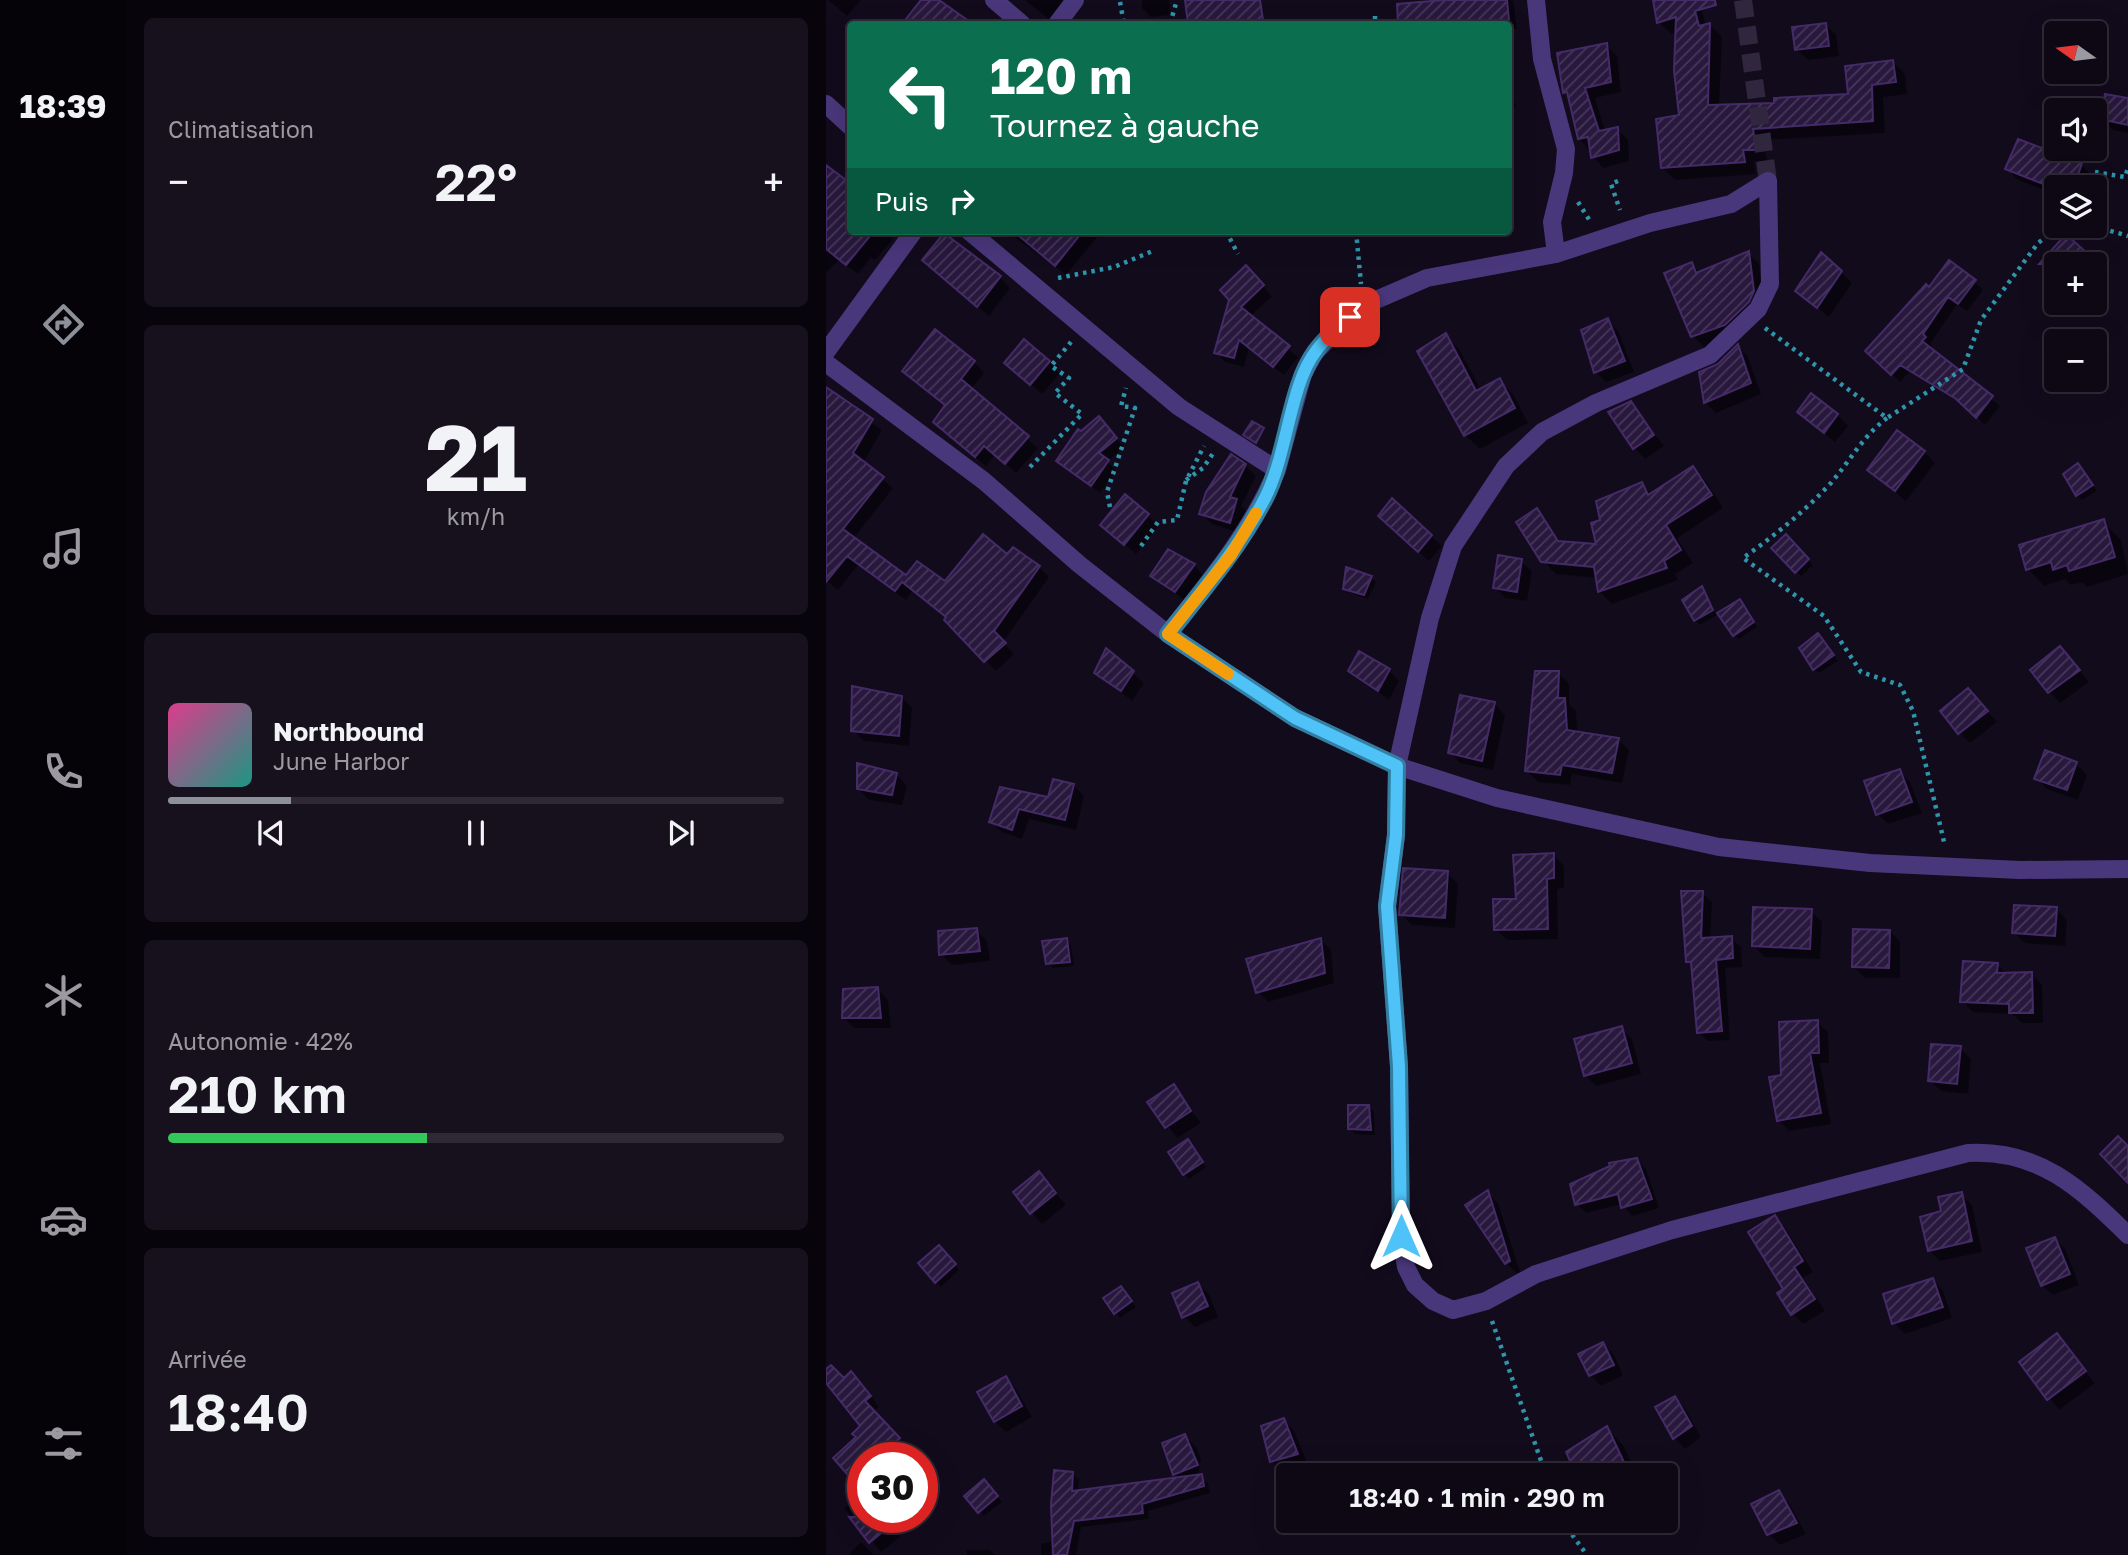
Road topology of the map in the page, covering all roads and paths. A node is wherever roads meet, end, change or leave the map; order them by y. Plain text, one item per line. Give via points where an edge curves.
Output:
1 (994, 0) edge
2 (1075, 0) edge
3 (1177, 0) edge
4 (1536, 0) edge
5 (1120, 2) dead end
6 (1375, 16) dead end
7 (1018, 21) edge
8 (1059, 21) edge
9 (1123, 21) edge
10 (1171, 21) edge
11 (1376, 21) edge
12 (826, 104) edge
13 (847, 124) edge
14 (2128, 168) edge
15 (1564, 173) junction
16 (2093, 175) edge
17 (1618, 181) dead end
18 (1623, 219) dead end
19 (1595, 222) dead end
20 (2107, 230) edge
21 (911, 235) edge
22 (974, 235) edge
23 (1228, 235) edge
24 (1356, 235) edge
25 (2128, 236) edge
26 (2044, 238) edge
27 (1155, 250) dead end
28 (1238, 254) dead end
29 (1556, 254) junction
30 (1028, 280) junction
31 (1363, 306) junction
32 (1758, 323) dead end
33 (1085, 326) junction
34 (826, 352) edge
35 (826, 363) edge
36 (1131, 382) dead end
37 (1888, 418) junction
38 (1216, 441) junction
39 (1030, 467) dead end
40 (1277, 470) junction
41 (1186, 481) junction
42 (1110, 507) dead end
43 (1141, 546) dead end
44 (1168, 634) junction
45 (1397, 766) junction
46 (1950, 867) junction
47 (2128, 869) edge
48 (2128, 1235) edge
49 (1486, 1301) junction
50 (1542, 1463) edge
51 (1571, 1533) edge
52 (1587, 1555) edge

1 - 7 street
2 - 8 street
3 - 10 path
4 - 15 street via 1545,72 1566,149
5 - 9 path
6 - 11 path
12 - 13 street
14 - 16 path via 2125,177
15 - 19 path via 1587,220
15 - 29 street via 1552,222
17 - 18 path via 1611,184
20 - 25 path
21 - 34 street
22 - 30 street
23 - 28 path
24 - 31 path
26 - 37 path via 1981,320 1963,369
27 - 30 path via 1114,267
29 - 31 street via 1427,278
29 - 45 street via 1650,223 1731,204 1768,181 1769,284 1758,309 1710,355 1596,403 1542,432 1506,466 1453,546 1430,618
30 - 33 street
31 - 40 street via 1315,352 1303,374
32 - 37 path
33 - 38 street
33 - 39 path via 1051,366 1069,378 1055,393 1082,414
35 - 44 street via 984,481
36 - 42 path via 1121,405 1135,408 1107,492
37 - 46 path via 1870,431 1830,483 1784,529 1743,558 1824,616 1861,672 1900,685 1913,711
38 - 40 street
38 - 41 path via 1203,468
38 - 41 path via 1200,450
40 - 44 street via 1231,555
41 - 43 path via 1177,520 1158,522
44 - 45 street via 1295,718
45 - 46 street via 1497,798 1719,847
45 - 49 street via 1396,835 1387,906 1399,1066 1401,1236 1406,1267 1415,1285 1453,1310
46 - 47 street
48 - 49 street via 2087,1196 2038,1163 2005,1153 1968,1153 1672,1230 1536,1274
49 - 50 path
51 - 52 path

